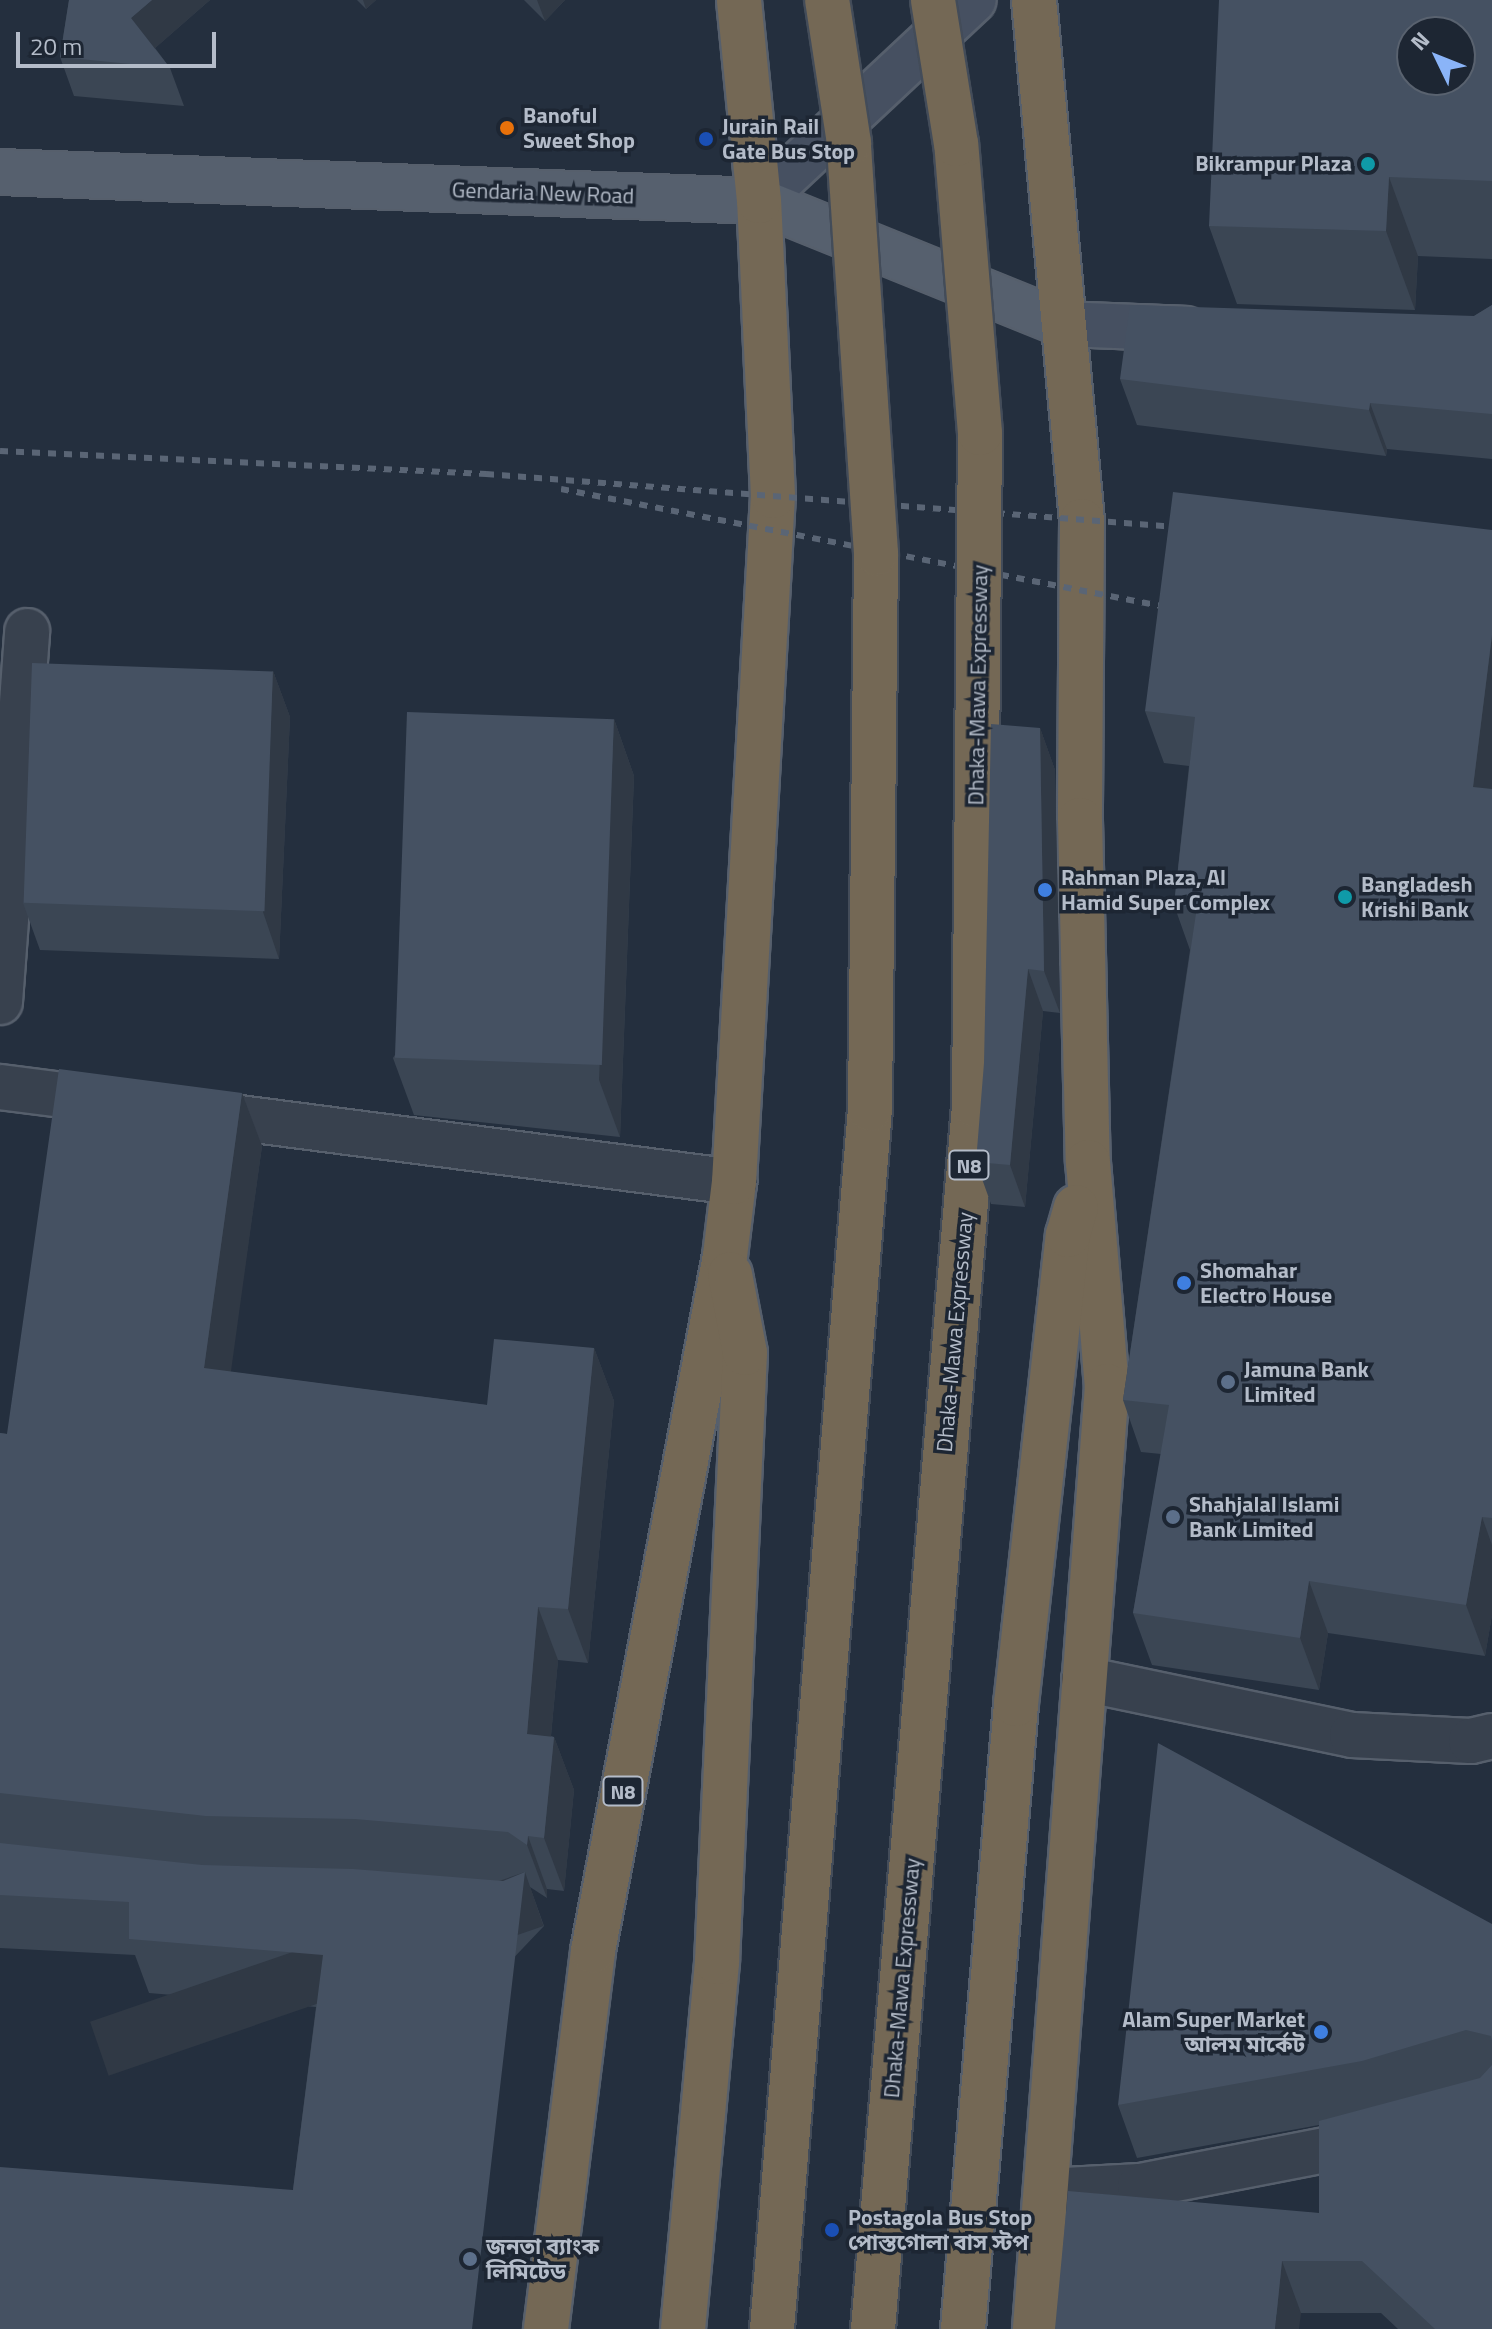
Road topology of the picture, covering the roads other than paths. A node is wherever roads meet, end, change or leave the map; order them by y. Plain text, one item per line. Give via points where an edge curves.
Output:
1 (739, 0) edge
2 (827, 0) edge
3 (933, 0) edge
4 (974, 0) edge
5 (1034, 0) edge
6 (0, 172) edge
7 (759, 201) junction
8 (1063, 324) junction
9 (1230, 330) edge
10 (27, 631) dead end
11 (0, 1002) edge
12 (0, 1087) edge
13 (1088, 1162) junction
14 (734, 1182) junction
15 (725, 1256) junction
16 (1084, 1679) junction
17 (1492, 1736) edge
18 (1492, 2106) edge
19 (1047, 2191) junction
20 (546, 2329) edge
21 (683, 2329) edge
22 (772, 2329) edge
23 (873, 2329) edge
24 (963, 2329) edge
25 (1035, 2329) edge

1 - 7 highway, N8
2 - 22 highway, bridge via 849,143 876,553 870,1109
3 - 23 highway, Dhaka-Mawa Expressway / N8, bridge via 956,144 980,433 974,1105
4 - 7 street
5 - 8 highway
6 - 7 main road, Gendaria New Road
7 - 8 main road, Gendaria New Road
7 - 14 highway, N8 via 773,496
8 - 9 street
8 - 13 highway via 1082,521 1080,820
10 - 11 street
12 - 14 street
13 - 16 highway via 1107,1386
13 - 24 highway via 1068,1235 1016,1704
14 - 15 highway, N8
15 - 20 highway, N8 via 593,1951
15 - 21 highway via 745,1353 717,1962
16 - 17 street via 1352,1735 1471,1741
16 - 19 highway
18 - 19 street via 1387,2138 1140,2186
19 - 25 highway

